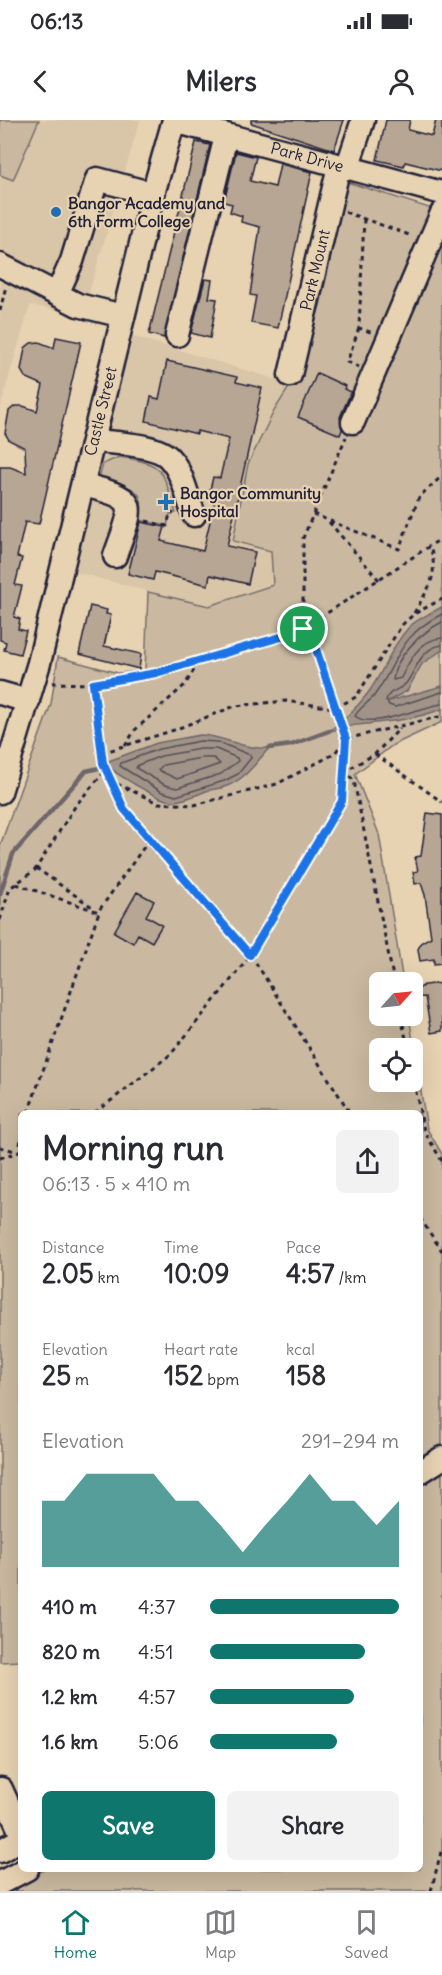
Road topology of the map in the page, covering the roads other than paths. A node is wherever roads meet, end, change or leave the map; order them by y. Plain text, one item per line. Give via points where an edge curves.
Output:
1 (363, 120) edge
2 (174, 121) edge
3 (226, 136) junction
4 (343, 167) junction
5 (442, 193) edge
6 (153, 194) junction
7 (442, 213) edge
8 (5, 267) edge
9 (57, 294) junction
10 (123, 316) junction
11 (177, 335) dead end
12 (290, 375) dead end
13 (353, 422) road end
14 (95, 441) junction
15 (83, 485) junction
16 (185, 514) road end
17 (115, 556) dead end
18 (31, 692) junction
19 (0, 693) edge
20 (0, 792) edge
21 (442, 1458) edge
22 (423, 1470) edge
23 (1, 1789) edge
24 (18, 1826) edge
25 (18, 1841) edge
26 (0, 1851) edge
27 (21, 1872) edge
28 (0, 1883) edge

1 - 4 street, Park Mount
2 - 3 street, Park Drive
2 - 6 street, Castle Street
3 - 4 street, Park Drive
3 - 11 street
4 - 5 street, Park Drive
4 - 12 street, Park Mount
6 - 9 street via 97,179 72,261
6 - 10 street, Castle Street
7 - 13 street
8 - 9 street
9 - 10 street via 78,305
10 - 14 street, Castle Street
14 - 15 street, Castle Street
14 - 16 street via 158,451 170,457 177,470
15 - 17 street via 122,496 128,503 127,520
15 - 18 street, Castle Street
18 - 19 street
18 - 20 street, Castle Street
21 - 22 street
23 - 24 street
25 - 26 street
27 - 28 street

